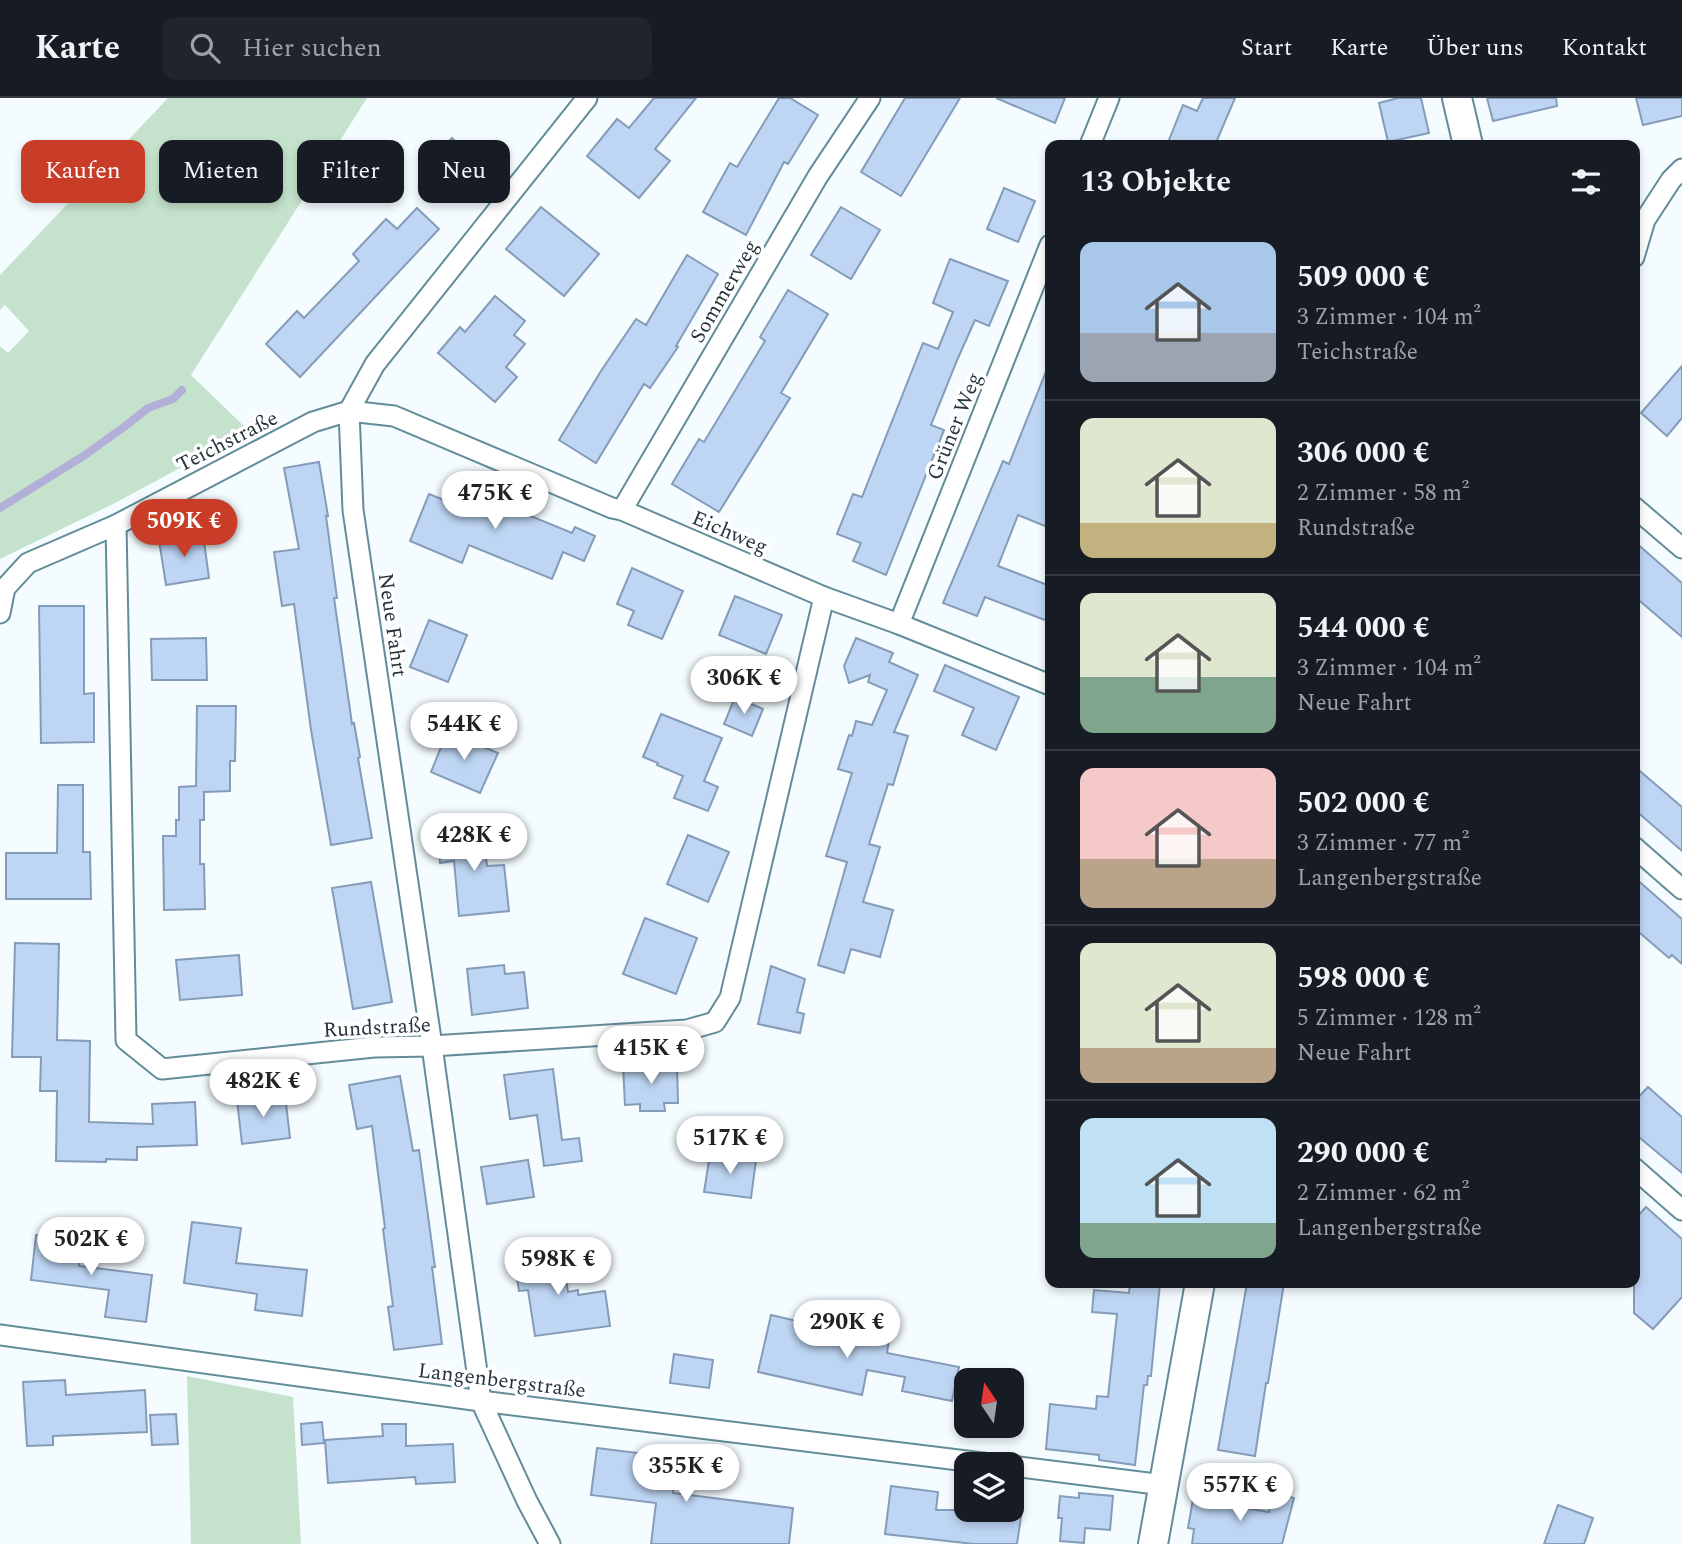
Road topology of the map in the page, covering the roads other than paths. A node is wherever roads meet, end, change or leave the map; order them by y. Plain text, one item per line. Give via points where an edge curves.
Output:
1 (587, 98) edge
2 (870, 98) edge
3 (1109, 98) edge
4 (1457, 98) edge
5 (1092, 140) edge
6 (1467, 140) edge
7 (1678, 179) edge
8 (1640, 237) edge
9 (1045, 258) edge
10 (349, 411) junction
11 (394, 416) joint
12 (622, 510) junction
13 (1640, 512) edge
14 (117, 525) junction
15 (1682, 548) edge
16 (824, 597) junction
17 (0, 613) edge
18 (899, 624) junction
19 (1045, 683) edge
20 (1640, 852) edge
21 (1682, 889) edge
22 (432, 1046) junction
23 (1640, 1173) edge
24 (1682, 1210) edge
25 (1199, 1288) edge
26 (0, 1335) edge
27 (481, 1401) junction
28 (954, 1459) edge
29 (1024, 1468) edge
30 (1164, 1485) junction
31 (550, 1544) edge
32 (1153, 1544) edge

1 - 10 street via 375,365
2 - 12 street, Sommerweg via 818,176
3 - 5 street
4 - 6 main road
7 - 8 street via 1645,220
9 - 18 street, Grüner Weg
10 - 11 street, Teichstraße
10 - 14 street, Teichstraße via 313,422
10 - 22 street, Neue Fahrt via 353,510
11 - 12 street, Eichweg
12 - 16 street, Eichweg
13 - 15 street
14 - 17 street, Teichstraße via 29,563 5,588
14 - 22 street, Rundstraße via 126,1040 162,1069 374,1047
16 - 18 street, Eichweg
16 - 22 street, Rundstraße via 730,998 715,1022 687,1030
18 - 19 street, Eichweg
20 - 21 street
22 - 27 street, Neue Fahrt
23 - 24 street
25 - 30 main road
26 - 27 street, Langenbergstraße
27 - 28 street, Langenbergstraße
27 - 31 street, Neue Fahrt
29 - 30 street
30 - 32 main road

